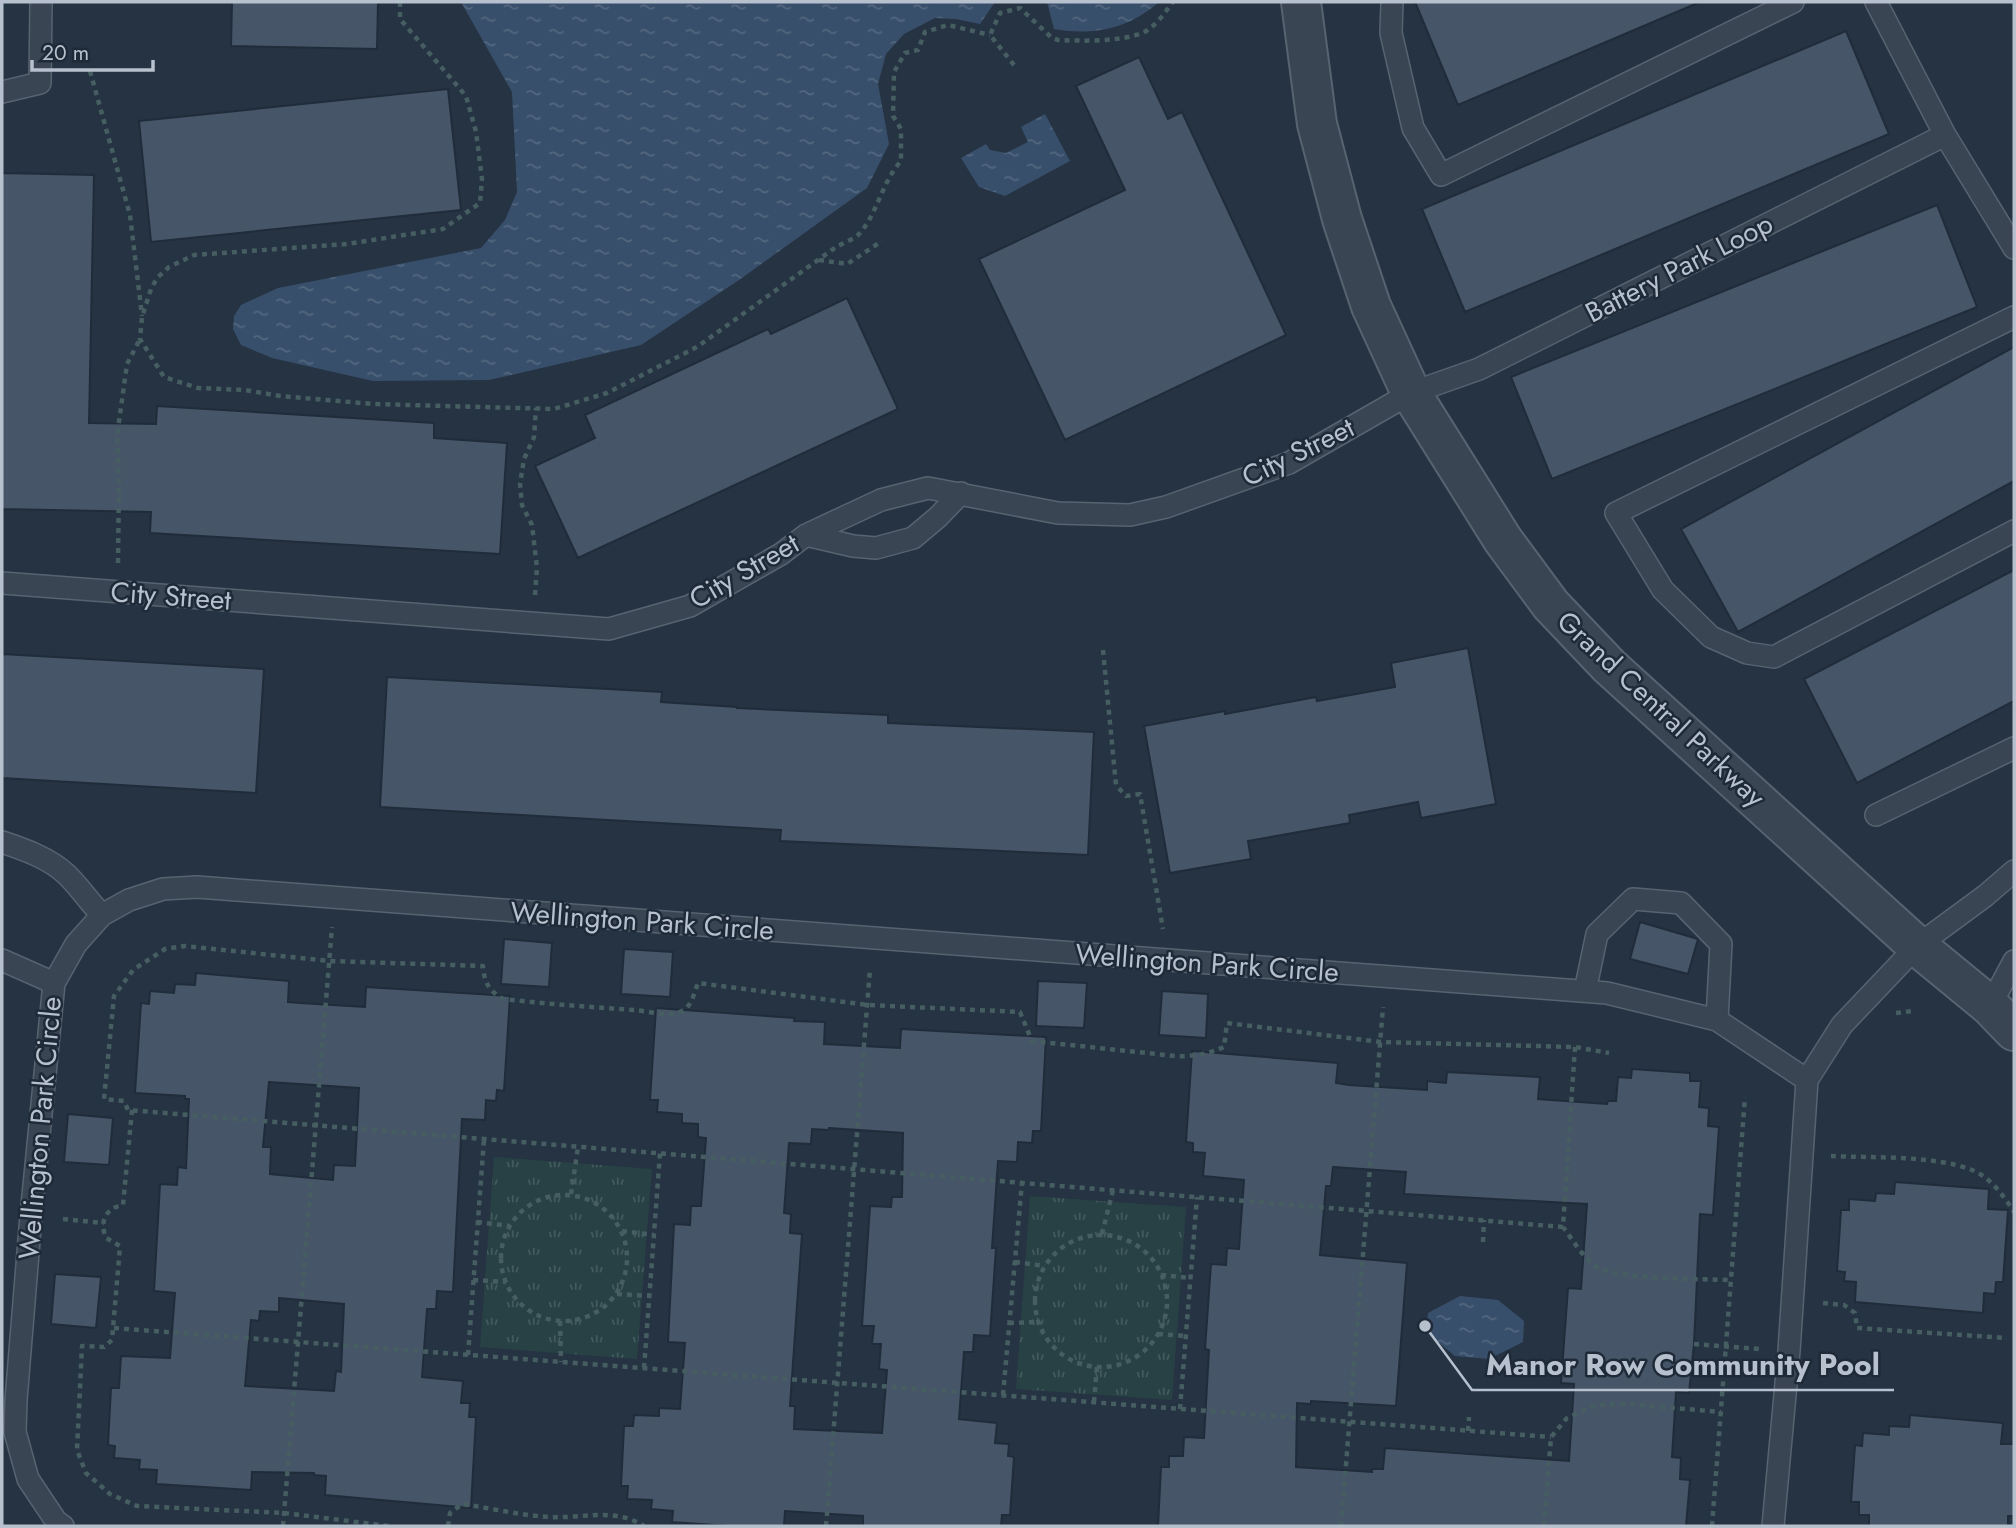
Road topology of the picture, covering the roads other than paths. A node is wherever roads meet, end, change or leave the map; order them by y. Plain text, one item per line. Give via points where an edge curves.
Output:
1 (41, 2) edge
2 (1301, 2) edge
3 (1392, 2) edge
4 (1793, 2) edge
5 (1876, 2) edge
6 (2, 92) edge
7 (1945, 135) junction
8 (2014, 247) edge
9 (2014, 317) edge
10 (1411, 393) junction
11 (961, 493) junction
12 (2014, 531) edge
13 (806, 535) junction
14 (2, 583) edge
15 (2014, 748) edge
16 (1876, 815) dead end
17 (2, 842) edge
18 (2014, 871) edge
19 (102, 915) junction
20 (1917, 946) junction
21 (2, 960) edge
22 (2014, 961) edge
23 (54, 983) junction
24 (1585, 991) junction
25 (2002, 1018) edge
26 (1717, 1020) junction
27 (1807, 1080) junction
28 (63, 1526) edge
29 (1773, 1526) edge

1 - 6 lane via 40,83
2 - 10 street, Grand Central Parkway via 1317,124 1342,219 1371,306
3 - 4 lane via 1391,33 1413,128 1441,175
5 - 7 lane
7 - 8 lane
7 - 10 lane, Battery Park Loop via 1479,369
9 - 12 lane via 1616,513 1663,590 1711,637 1747,653 1774,657
10 - 11 lane, City Street via 1289,463 1166,507 1130,515 1058,513
10 - 20 street, Grand Central Parkway via 1503,540 1552,605 1609,666
11 - 13 lane, City Street via 928,488 881,500
11 - 13 lane via 913,538 876,548
13 - 14 lane, City Street via 690,606 610,629
15 - 16 lane
17 - 19 lane via 65,873
18 - 20 lane
19 - 23 lane, Wellington Park Circle via 76,944
19 - 24 lane, Wellington Park Circle via 163,889 197,887
20 - 25 street, Grand Central Parkway
20 - 27 lane via 1842,1025
21 - 23 lane
22 - 25 lane
23 - 28 lane, Wellington Park Circle via 15,1432 28,1479
24 - 26 lane, Wellington Park Circle
24 - 26 lane via 1597,934 1633,900 1681,903 1721,944
26 - 27 lane, Wellington Park Circle
27 - 29 lane

